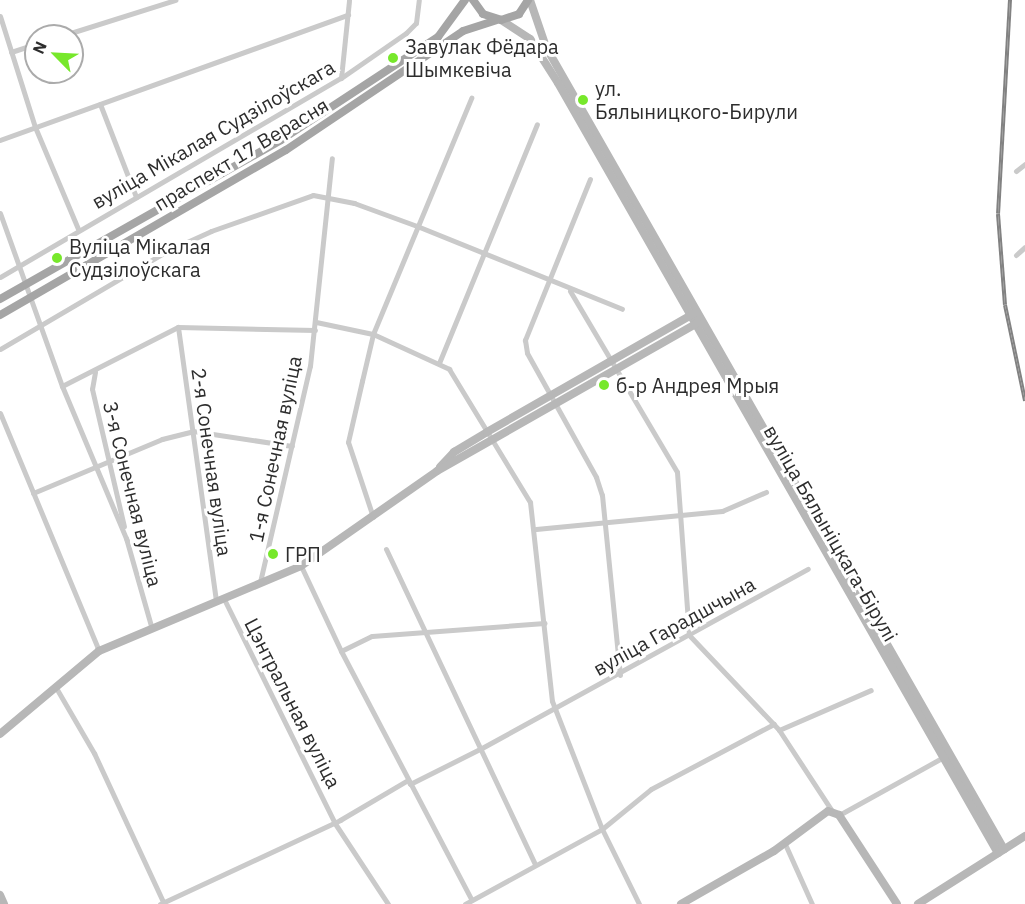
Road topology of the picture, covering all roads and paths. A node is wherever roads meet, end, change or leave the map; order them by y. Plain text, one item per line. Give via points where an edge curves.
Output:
1 (175, 0) edge
2 (349, 0) edge
3 (419, 0) edge
4 (465, 0) edge
5 (473, 0) edge
6 (529, 0) edge
7 (348, 15) junction
8 (0, 16) edge
9 (498, 20) junction
10 (84, 29) edge
11 (24, 48) edge
12 (11, 52) junction
13 (341, 78) junction
14 (471, 98) dead end
15 (100, 104) junction
16 (537, 124) dead end
17 (35, 127) junction
18 (0, 140) edge
19 (332, 158) dead end
20 (1025, 164) edge
21 (1016, 171) dead end
22 (590, 179) dead end
23 (136, 197) junction
24 (330, 198) junction
25 (0, 213) edge
26 (417, 226) junction
27 (78, 229) junction
28 (1025, 247) edge
29 (483, 254) junction
30 (1016, 255) dead end
31 (21, 264) junction
32 (0, 277) edge
33 (548, 282) junction
34 (26, 284) junction
35 (570, 291) junction
36 (28, 297) junction
37 (0, 299) edge
38 (622, 309) dead end
39 (693, 314) junction
40 (0, 315) edge
41 (316, 322) junction
42 (698, 323) junction
43 (40, 324) junction
44 (178, 327) junction
45 (315, 330) junction
46 (373, 334) junction
47 (0, 349) edge
48 (439, 363) junction
49 (613, 365) junction
50 (97, 370) junction
51 (62, 386) junction
52 (552, 401) junction
53 (0, 413) edge
54 (193, 431) junction
55 (489, 435) junction
56 (292, 446) junction
57 (110, 461) junction
58 (97, 466) junction
59 (766, 492) dead end
60 (33, 493) junction
61 (373, 517) junction
62 (681, 517) junction
63 (607, 523) junction
64 (536, 529) junction
65 (127, 541) junction
66 (386, 549) dead end
67 (301, 566) junction
68 (807, 569) dead end
69 (260, 582) junction
70 (220, 600) junction
71 (544, 624) junction
72 (151, 626) junction
73 (424, 632) junction
74 (689, 635) junction
75 (99, 651) junction
76 (341, 651) junction
77 (620, 675) junction
78 (54, 685) junction
79 (871, 690) dead end
80 (554, 708) junction
81 (774, 724) junction
82 (779, 730) junction
83 (0, 734) edge
84 (480, 749) junction
85 (942, 758) junction
86 (409, 782) junction
87 (835, 813) junction
88 (334, 822) junction
89 (602, 829) junction
90 (1025, 836) edge
91 (785, 844) junction
92 (1001, 851) junction
93 (535, 864) junction
94 (0, 896) edge
95 (472, 900) junction
96 (162, 903) edge
97 (4, 904) edge
98 (388, 904) edge
99 (465, 904) edge
100 (639, 904) edge
101 (681, 904) edge
102 (812, 904) edge
103 (897, 904) edge
104 (918, 904) edge

1 - 10 street
2 - 7 street
3 - 13 street, вуліца Мікалая Судзілоўскага via 416,23
4 - 34 main road, праспект 17 Верасня via 438,37 281,140
5 - 9 main road via 483,14
6 - 9 main road, праспект 17 Верасня via 519,14
6 - 39 main road, вуліца Бялыніцкага-Бірулі via 546,47
7 - 13 street
7 - 15 street
8 - 12 street
9 - 36 main road, праспект 17 Верасня via 463,31 286,150
9 - 39 main road, вуліца Бялыніцкага-Бірулі via 530,39
11 - 12 street
12 - 17 street
13 - 23 street, вуліца Мікалая Судзілоўскага
14 - 26 street
15 - 17 street
15 - 23 street
16 - 29 street
17 - 18 street
17 - 27 street
19 - 24 street, 1-я Сонечная вуліца
20 - 21 street
22 - 33 street
23 - 27 street, вуліца Мікалая Судзілоўскага
24 - 26 street
24 - 41 street, 1-я Сонечная вуліца
24 - 43 street via 313,195 211,231 134,268
25 - 31 street
26 - 29 street
26 - 46 street
27 - 31 street, вуліца Мікалая Судзілоўскага
28 - 30 street
29 - 33 street
29 - 48 street
31 - 32 street, вуліца Мікалая Судзілоўскага
31 - 34 street
33 - 35 street
33 - 52 street via 525,340 527,353
34 - 36 street
34 - 37 main road, праспект 17 Верасня
35 - 38 street
35 - 49 street
36 - 40 main road, праспект 17 Верасня
36 - 43 street
39 - 42 main road, вуліца Бялыніцкага-Бірулі
39 - 49 main road
41 - 45 street, 1-я Сонечная вуліца
41 - 46 street
42 - 49 main road
42 - 85 main road, вуліца Бялыніцкага-Бірулі
42 - 92 main road, вуліца Бялыніцкага-Бірулі
43 - 47 street
43 - 51 street
44 - 45 street
44 - 50 street
44 - 54 street, 2-я Сонечная вуліца
45 - 56 street, 1-я Сонечная вуліца
46 - 48 street
46 - 61 street via 348,442
48 - 55 street via 457,379
49 - 52 main road
49 - 62 street via 677,472
50 - 51 street
50 - 57 street, 3-я Сонечная вуліца via 92,376 92,389
51 - 58 street
52 - 55 main road
52 - 63 street via 596,477
53 - 60 street
54 - 56 street
54 - 57 street via 167,437
54 - 70 street, 2-я Сонечная вуліца
55 - 61 main road via 454,452 437,471
55 - 64 street via 530,502
56 - 69 street, 1-я Сонечная вуліца
57 - 58 street
57 - 65 street, 3-я Сонечная вуліца
58 - 60 street
58 - 65 street
59 - 62 street via 722,511
60 - 75 street
61 - 67 main road
62 - 63 street
62 - 74 street
63 - 64 street
63 - 77 street
64 - 71 street
65 - 72 street, 3-я Сонечная вуліца
66 - 73 street
67 - 69 main road
67 - 76 street
68 - 74 street, вуліца Гарадшчына
69 - 70 main road
70 - 72 main road
70 - 88 street, Цэнтральная вуліца
71 - 73 street
71 - 80 street
72 - 75 main road
73 - 76 street via 372,636
73 - 84 street
74 - 77 street, вуліца Гарадшчына
74 - 81 street
75 - 78 main road
76 - 86 street
77 - 80 street, вуліца Гарадшчына
78 - 83 main road
78 - 96 street via 94,753
79 - 82 street
80 - 84 street
80 - 89 street
81 - 82 street
81 - 89 street via 651,789
82 - 87 street
84 - 86 street
84 - 93 street
85 - 87 street
85 - 92 main road, вуліца Бялыніцкага-Бірулі
86 - 88 street
86 - 95 street
87 - 91 main road via 812,820
87 - 103 main road
88 - 96 street
88 - 98 street, Цэнтральная вуліца
89 - 93 street
89 - 100 street
90 - 92 main road
91 - 101 main road
91 - 102 street
92 - 104 main road
93 - 95 street
94 - 97 main road
95 - 99 street

